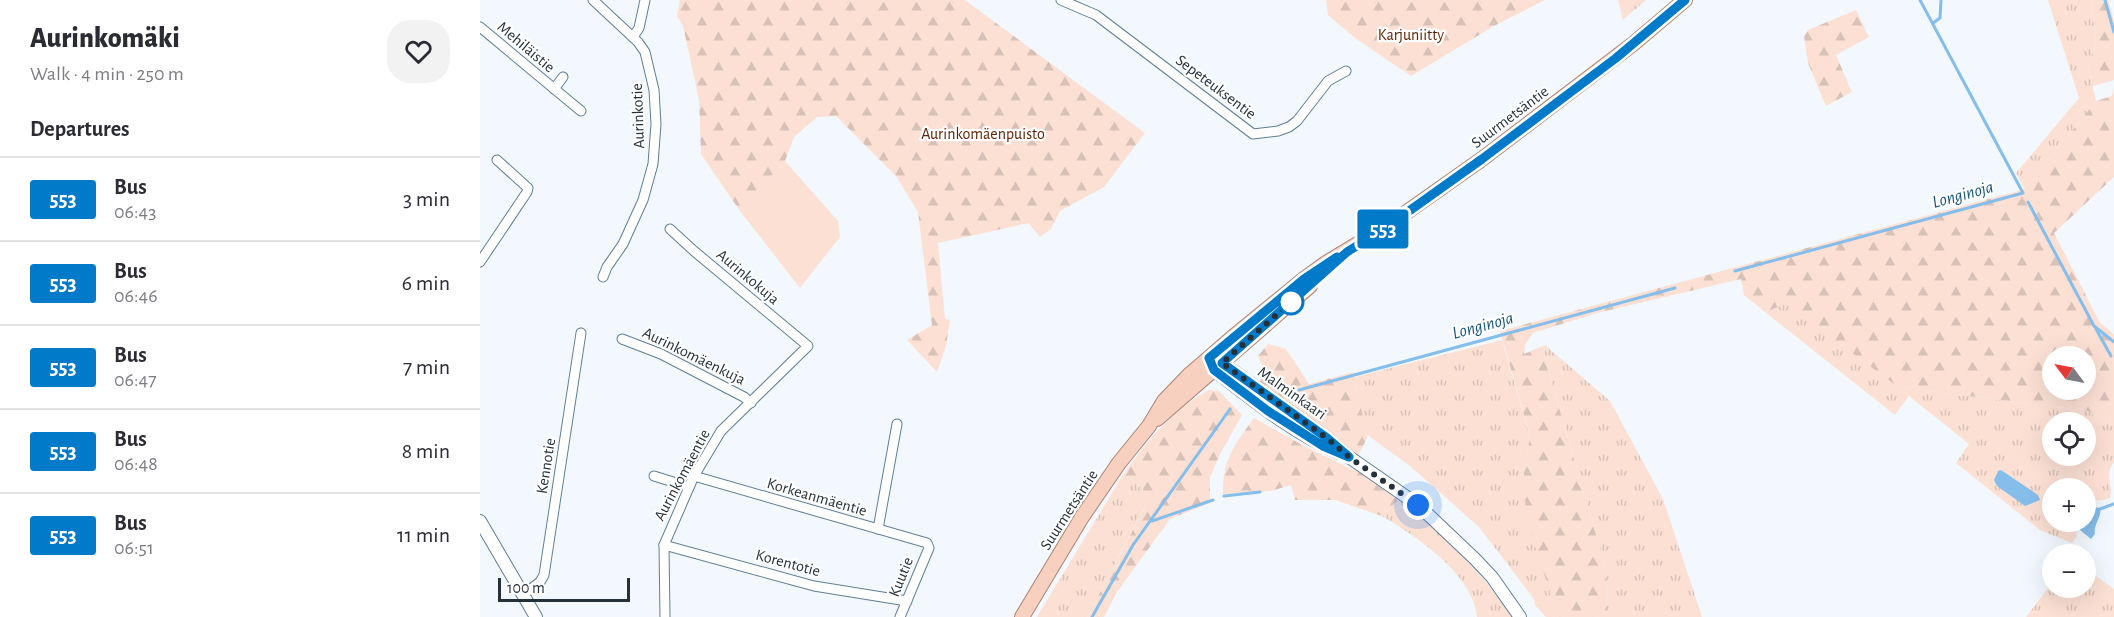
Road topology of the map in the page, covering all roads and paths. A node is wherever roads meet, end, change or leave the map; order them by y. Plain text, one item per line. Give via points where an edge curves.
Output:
1 (593, 0) edge
2 (645, 0) edge
3 (1061, 0) edge
4 (1685, 0) edge
5 (480, 27) edge
6 (633, 37) junction
7 (1346, 71) dead end
8 (563, 76) dead end
9 (554, 89) junction
10 (581, 111) dead end
11 (497, 160) dead end
12 (670, 229) dead end
13 (480, 262) edge
14 (603, 277) dead end
15 (581, 333) dead end
16 (622, 339) dead end
17 (808, 346) joint
18 (1215, 363) junction
19 (751, 403) junction
20 (897, 424) dead end
21 (654, 476) dead end
22 (694, 477) junction
23 (689, 487) junction
24 (480, 521) edge
25 (878, 529) junction
26 (664, 545) junction
27 (929, 548) joint
28 (524, 594) junction
29 (907, 601) junction
30 (536, 617) edge
31 (665, 617) edge
32 (900, 617) edge
33 (1022, 617) edge
34 (1520, 617) edge

1 - 6 street, Aurinkotie
2 - 6 street
3 - 7 street, Sepeteuksentie via 1096,15 1253,134 1289,127 1328,81
4 - 18 main road, Suurmetsäntie via 1634,44 1482,159 1388,226 1304,279
5 - 9 street, Mehiläistie
6 - 14 street, Aurinkotie via 645,52 653,84 654,157 638,212
8 - 9 street, Mehiläistie
9 - 10 street, Mehiläistie
11 - 13 street via 528,192
12 - 17 street, Aurinkokuja
15 - 28 street, Kennotie via 544,575
16 - 19 street, Aurinkomäenkuja via 662,354
17 - 19 street, Aurinkomäentie
18 - 33 main road, Suurmetsäntie via 1149,426 1119,463
18 - 34 main road, Malminkaari via 1268,411 1323,446 1349,457 1418,505 1492,578
19 - 22 street, Aurinkomäentie via 721,431
20 - 25 street
21 - 23 street
22 - 23 street, Aurinkomäentie
22 - 25 street, Korkeanmäentie
23 - 26 street, Aurinkomäentie
24 - 28 main road
25 - 27 street, Korkeanmäentie via 927,543
26 - 29 street, Korentotie via 814,586
26 - 31 street, Aurinkomäentie
27 - 29 street, Kuutie
28 - 30 main road
29 - 32 street, Kuutie

